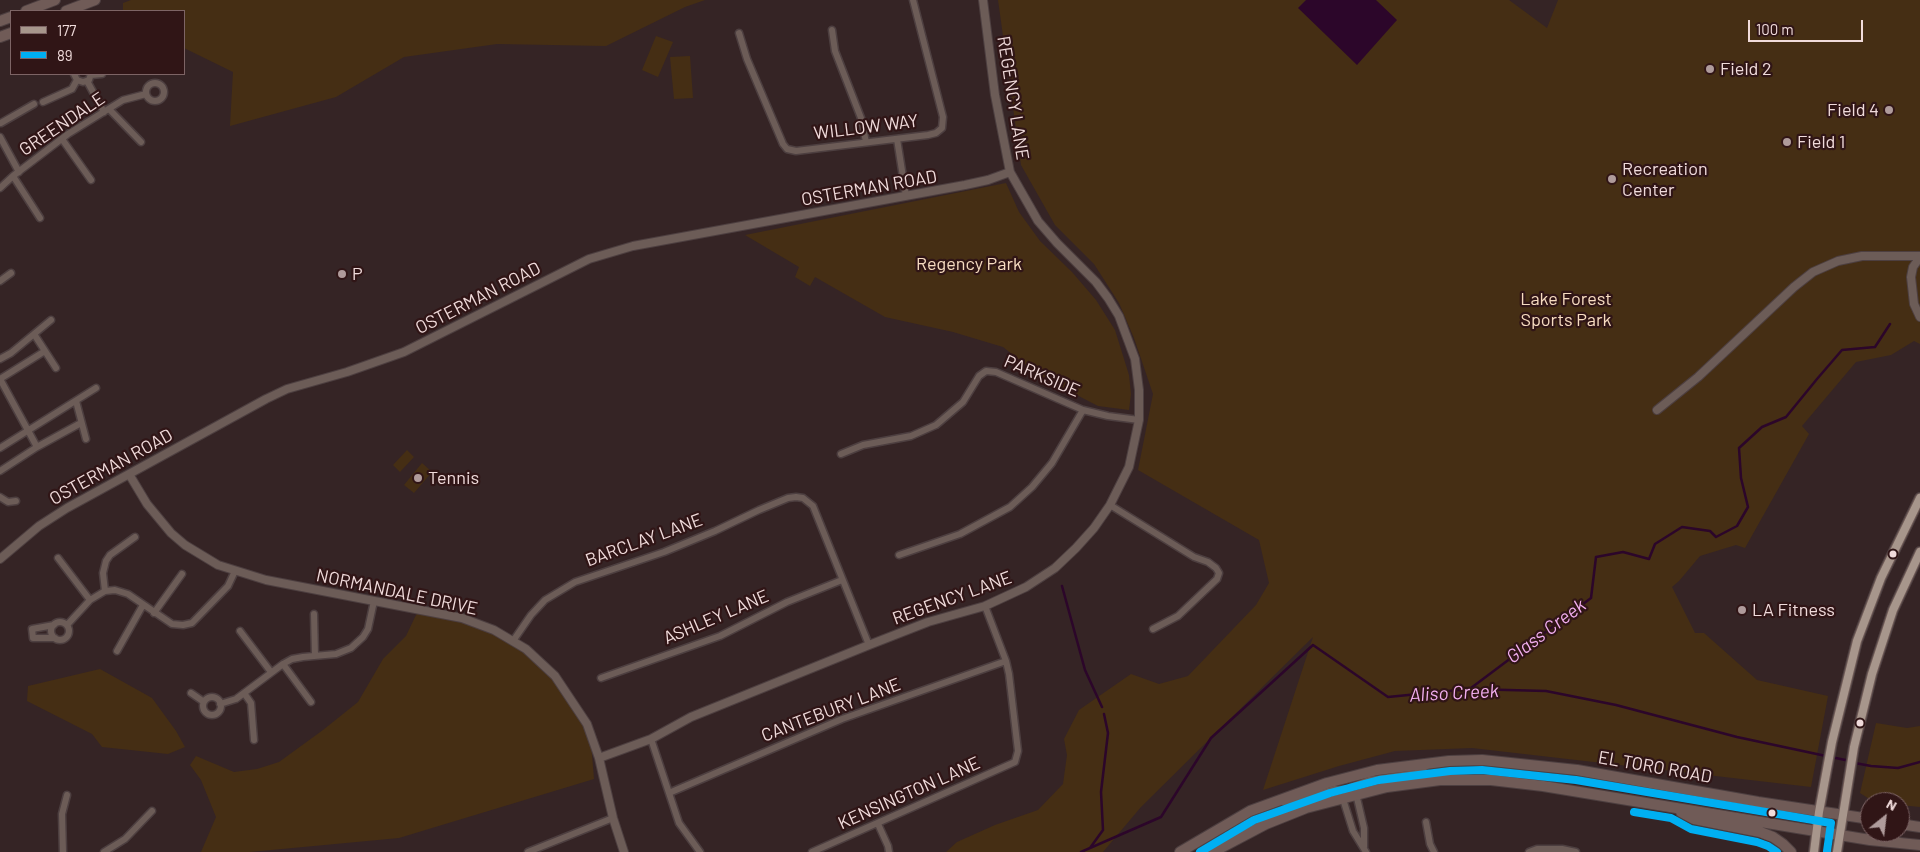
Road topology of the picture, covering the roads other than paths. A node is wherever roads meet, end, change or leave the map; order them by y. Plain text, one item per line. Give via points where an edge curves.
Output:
1 (55, 0) edge
2 (95, 0) edge
3 (913, 0) edge
4 (983, 0) edge
5 (29, 10) edge
6 (69, 10) edge
7 (832, 30) dead end
8 (739, 33) dead end
9 (90, 76) edge
10 (76, 77) edge
11 (146, 94) dead end
12 (43, 102) dead end
13 (34, 104) dead end
14 (107, 110) junction
15 (0, 123) edge
16 (0, 136) edge
17 (62, 139) junction
18 (897, 140) junction
19 (141, 142) dead end
20 (866, 142) junction
21 (1010, 172) junction
22 (16, 174) junction
23 (91, 180) dead end
24 (0, 188) edge
25 (906, 196) junction
26 (40, 218) dead end
27 (1920, 256) edge
28 (11, 273) dead end
29 (0, 282) edge
30 (1920, 316) edge
31 (51, 320) dead end
32 (34, 334) junction
33 (45, 351) junction
34 (0, 359) edge
35 (56, 368) dead end
36 (0, 379) edge
37 (96, 388) dead end
38 (76, 401) junction
39 (1083, 410) junction
40 (1657, 410) dead end
41 (1139, 420) junction
42 (82, 423) junction
43 (27, 431) junction
44 (86, 439) dead end
45 (37, 447) junction
46 (0, 448) edge
47 (841, 454) dead end
48 (0, 470) edge
49 (129, 474) junction
50 (0, 497) edge
51 (16, 500) dead end
52 (1919, 503) edge
53 (1110, 505) junction
54 (135, 537) dead end
55 (1920, 552) edge
56 (899, 555) dead end
57 (58, 558) dead end
58 (0, 559) edge
59 (235, 571) junction
60 (182, 574) dead end
61 (842, 580) junction
62 (104, 591) junction
63 (90, 600) junction
64 (374, 601) junction
65 (143, 605) junction
66 (985, 606) junction
67 (154, 613) junction
68 (314, 614) dead end
69 (54, 625) junction
70 (66, 625) junction
71 (1153, 629) dead end
72 (240, 631) dead end
73 (55, 638) junction
74 (514, 641) junction
75 (869, 645) junction
76 (117, 651) dead end
77 (315, 656) junction
78 (1006, 661) junction
79 (283, 664) junction
80 (271, 672) junction
81 (601, 678) dead end
82 (191, 693) dead end
83 (244, 693) junction
84 (204, 702) junction
85 (311, 702) dead end
86 (220, 704) junction
87 (651, 739) junction
88 (254, 740) dead end
89 (599, 758) junction
90 (1433, 763) junction
91 (669, 793) junction
92 (67, 794) dead end
93 (1349, 795) junction
94 (1275, 802) junction
95 (1674, 808) junction
96 (152, 810) dead end
97 (1819, 812) junction
98 (1842, 816) junction
99 (613, 818) junction
100 (1860, 819) edge
101 (1426, 822) dead end
102 (878, 824) junction
103 (1817, 832) junction
104 (1839, 835) junction
105 (1920, 845) edge
106 (1365, 850) edge
107 (63, 852) edge
108 (104, 852) edge
109 (528, 852) edge
110 (624, 852) edge
111 (700, 852) edge
112 (812, 852) edge
113 (888, 852) edge
114 (1180, 852) edge
115 (1213, 852) edge
116 (1434, 852) edge
117 (1529, 852) edge
118 (1576, 852) edge
119 (1791, 852) edge
120 (1814, 852) edge
121 (1837, 852) edge

1 - 5 main road
2 - 6 main road
3 - 18 street, WILLOW WAY via 943,124 936,133
4 - 21 street, REGENCY LANE via 995,95
7 - 20 street via 835,51 861,118
8 - 20 street, WILLOW WAY via 746,59 787,149 796,151
9 - 10 street via 83,82
9 - 14 street
10 - 12 street via 72,89
11 - 14 street, GREENDALE via 123,100
13 - 15 street
14 - 17 street, GREENDALE
14 - 19 street
15 - 16 street
16 - 22 street
17 - 22 street, GREENDALE
17 - 23 street
18 - 20 street, WILLOW WAY
18 - 25 street
21 - 25 street, OSTERMAN ROAD via 973,184
21 - 41 street, REGENCY LANE via 1038,221 1096,282 1119,316 1135,359
22 - 24 street, GREENDALE
22 - 26 street
25 - 49 street, OSTERMAN ROAD via 633,246 589,259 404,352 287,389
27 - 30 street via 1911,278 1914,304
27 - 40 street via 1862,256 1838,261 1813,272
28 - 29 street
31 - 32 street
32 - 33 street
32 - 34 street
33 - 35 street
33 - 36 street
36 - 43 street
37 - 38 street
38 - 42 street
38 - 43 street
39 - 41 street, PARKSIDE
39 - 47 street, PARKSIDE via 996,372 986,371 979,376 963,402 936,425 911,436 862,445
39 - 56 street via 1052,463 1010,507 960,534
41 - 53 street, REGENCY LANE via 1129,467
42 - 44 street
42 - 45 street
43 - 45 street
43 - 46 street
45 - 48 street
49 - 58 street, OSTERMAN ROAD via 39,526
49 - 59 street, NORMANDALE DRIVE via 147,504 171,533 200,554
50 - 51 street via 8,502
52 - 97 main road via 1881,578 1865,619 1837,718
53 - 66 street, REGENCY LANE via 1094,528 1055,568 1026,587
53 - 71 street via 1194,557 1208,562 1219,573 1218,579 1178,616
54 - 62 street via 106,561
55 - 98 main road via 1893,610 1872,674 1854,747
57 - 63 street
59 - 64 street, NORMANDALE DRIVE
59 - 67 street via 228,586 192,623 172,624
60 - 67 street
61 - 74 street, BARCLAY LANE via 813,506 803,498 788,498 690,542 574,582 545,600
61 - 75 street
61 - 81 street, ASHLEY LANE via 787,602 720,636
62 - 63 street
62 - 65 street via 122,591
63 - 70 street
64 - 74 street, NORMANDALE DRIVE via 462,618
64 - 77 street via 368,630 357,644 336,654
65 - 67 street
65 - 76 street
66 - 75 street, REGENCY LANE via 928,622
66 - 78 street
68 - 77 street
69 - 70 street via 60,622
69 - 73 street
69 - 73 street via 32,629 34,638
70 - 73 street via 69,632 66,638
72 - 80 street
74 - 89 street, NORMANDALE DRIVE via 539,660 565,688 588,724
75 - 87 street, REGENCY LANE via 692,717
77 - 79 street
78 - 91 street, CANTEBURY LANE via 842,719
78 - 102 street, KENSINGTON LANE via 1018,751 1016,760
79 - 80 street
79 - 85 street
80 - 83 street
82 - 84 street
83 - 86 street
83 - 88 street via 251,703
84 - 86 street via 214,698
84 - 86 street via 203,708 209,714 218,712
87 - 89 street, REGENCY LANE
87 - 91 street
89 - 99 street, NORMANDALE DRIVE
90 - 93 street, EL TORO ROAD via 1416,773 1352,786
90 - 94 main road, EL TORO ROAD via 1369,772
90 - 97 main road, EL TORO ROAD via 1482,760 1576,770
91 - 111 street via 679,823
92 - 107 street via 62,814
93 - 94 street via 1346,790 1334,789 1295,801
93 - 95 main road, EL TORO ROAD via 1440,780 1491,780
93 - 106 street via 1353,831
93 - 106 street via 1357,798
93 - 115 main road, EL TORO ROAD via 1266,824
94 - 114 main road, EL TORO ROAD via 1250,811
95 - 103 main road, EL TORO ROAD
95 - 119 main road via 1694,819 1760,832 1784,844
96 - 108 street via 125,839
97 - 98 main road, EL TORO ROAD
97 - 103 main road
98 - 100 main road, EL TORO ROAD
98 - 104 main road
99 - 109 street
99 - 110 street, NORMANDALE DRIVE
101 - 116 street
102 - 112 street, KENSINGTON LANE
102 - 113 street
103 - 104 main road, EL TORO ROAD
103 - 120 main road
104 - 105 main road, EL TORO ROAD
104 - 121 main road
117 - 118 street via 1537,849

